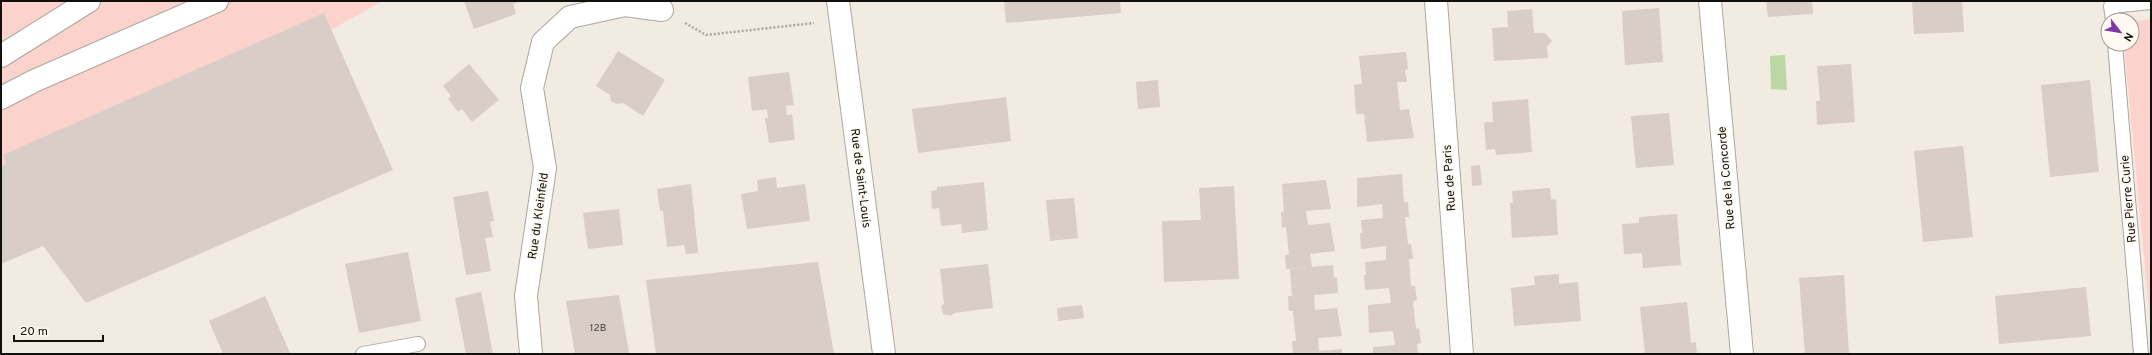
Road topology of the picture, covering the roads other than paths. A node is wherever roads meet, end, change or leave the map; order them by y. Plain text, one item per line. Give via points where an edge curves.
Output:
1 (89, 1) edge
2 (217, 1) edge
3 (838, 1) edge
4 (1436, 1) edge
5 (1710, 1) edge
6 (2151, 2) edge
7 (2130, 3) edge
8 (662, 10) road end
9 (2111, 12) edge
10 (2116, 52) edge
11 (1, 56) edge
12 (1, 98) edge
13 (418, 344) dead end
14 (363, 354) edge
15 (531, 354) edge
16 (884, 354) edge
17 (1462, 354) edge
18 (1742, 354) edge
19 (2141, 354) edge

1 - 11 street
2 - 12 street
3 - 16 street, Rue de Saint-Louis
4 - 17 street, Rue de Paris
5 - 18 street, Rue de la Concorde
6 - 7 lane
7 - 9 lane via 2111,6
8 - 15 street, Rue du Kleinfeld via 625,5 570,17 543,42 532,88 545,168 526,296
10 - 19 lane, Rue Pierre Curie
13 - 14 lane

